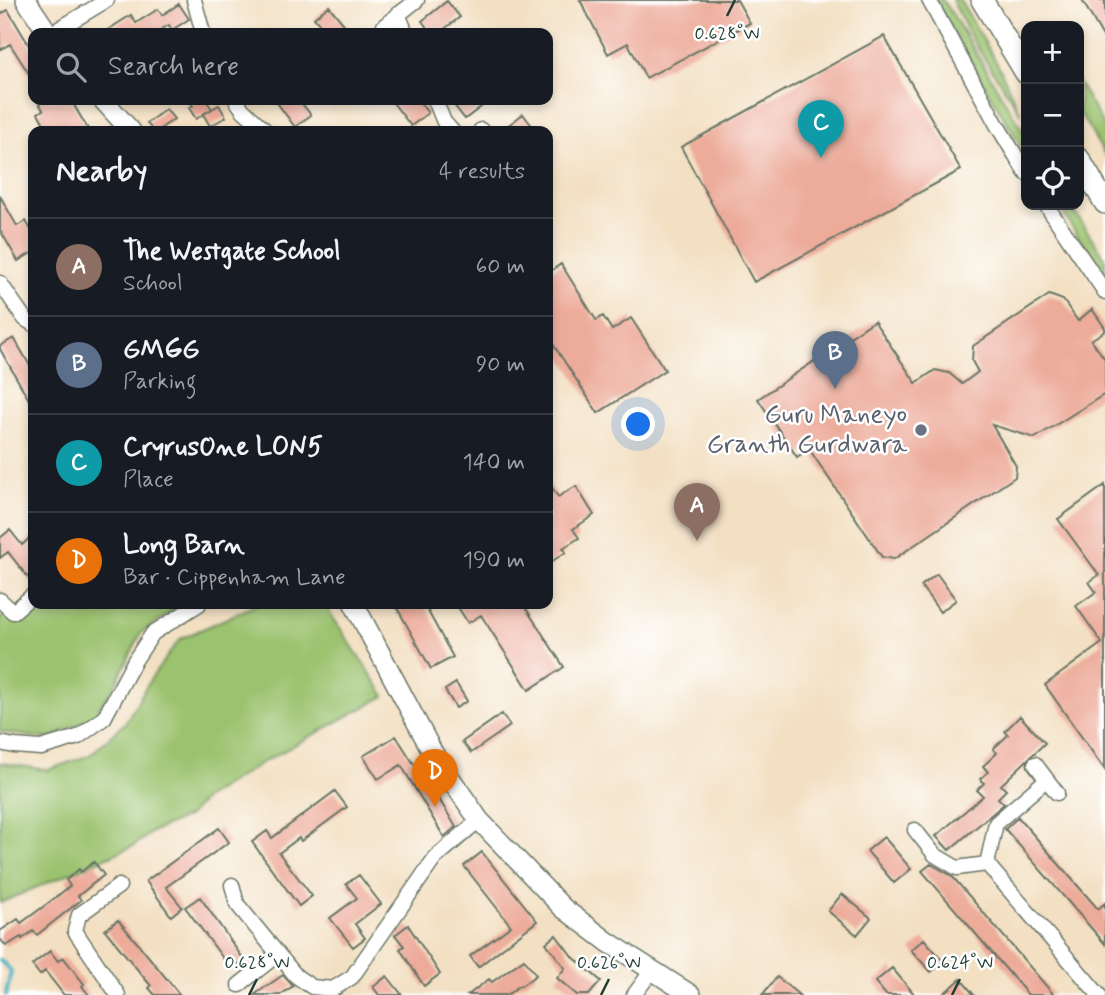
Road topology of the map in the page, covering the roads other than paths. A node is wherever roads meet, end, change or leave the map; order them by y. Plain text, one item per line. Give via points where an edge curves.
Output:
1 (26, 0) edge
2 (107, 0) edge
3 (194, 0) edge
4 (417, 0) edge
5 (929, 0) edge
6 (982, 0) edge
7 (398, 14) junction
8 (384, 26) dead end
9 (46, 28) edge
10 (59, 28) edge
11 (202, 28) edge
12 (404, 28) edge
13 (1021, 64) edge
14 (108, 105) edge
15 (240, 105) edge
16 (436, 105) edge
17 (126, 126) edge
18 (261, 126) edge
19 (442, 126) edge
20 (1021, 165) edge
21 (1084, 167) edge
22 (1105, 203) edge
23 (1049, 210) edge
24 (0, 283) edge
25 (1105, 292) edge
26 (28, 321) edge
27 (0, 600) edge
28 (28, 600) edge
29 (191, 609) edge
30 (357, 609) edge
31 (0, 743) edge
32 (1035, 764) dead end
33 (1046, 780) junction
34 (1057, 793) dead end
35 (479, 820) junction
36 (915, 830) dead end
37 (987, 864) junction
38 (232, 885) dead end
39 (119, 886) dead end
40 (278, 954) junction
41 (653, 969) junction
42 (239, 985) dead end
43 (113, 993) edge
44 (634, 995) edge
45 (691, 995) edge
46 (1098, 995) edge

1 - 9 street
2 - 10 street
3 - 11 street
4 - 7 street
5 - 20 street
6 - 13 main road
7 - 8 street
7 - 12 street
14 - 17 street
15 - 18 street
16 - 19 street
21 - 22 main road
23 - 25 street
24 - 26 street
27 - 28 street via 13,612
29 - 31 street via 153,633 104,718 78,737 41,748
30 - 35 street via 433,753
32 - 33 street
33 - 34 street
33 - 37 street via 996,822
35 - 40 street via 435,858 352,976 332,989 312,986 296,976
35 - 41 street via 563,908
36 - 37 street via 935,855 957,868
37 - 46 street
38 - 40 street via 237,904
39 - 43 street via 79,915 75,931
40 - 42 street
41 - 44 street
41 - 45 street

